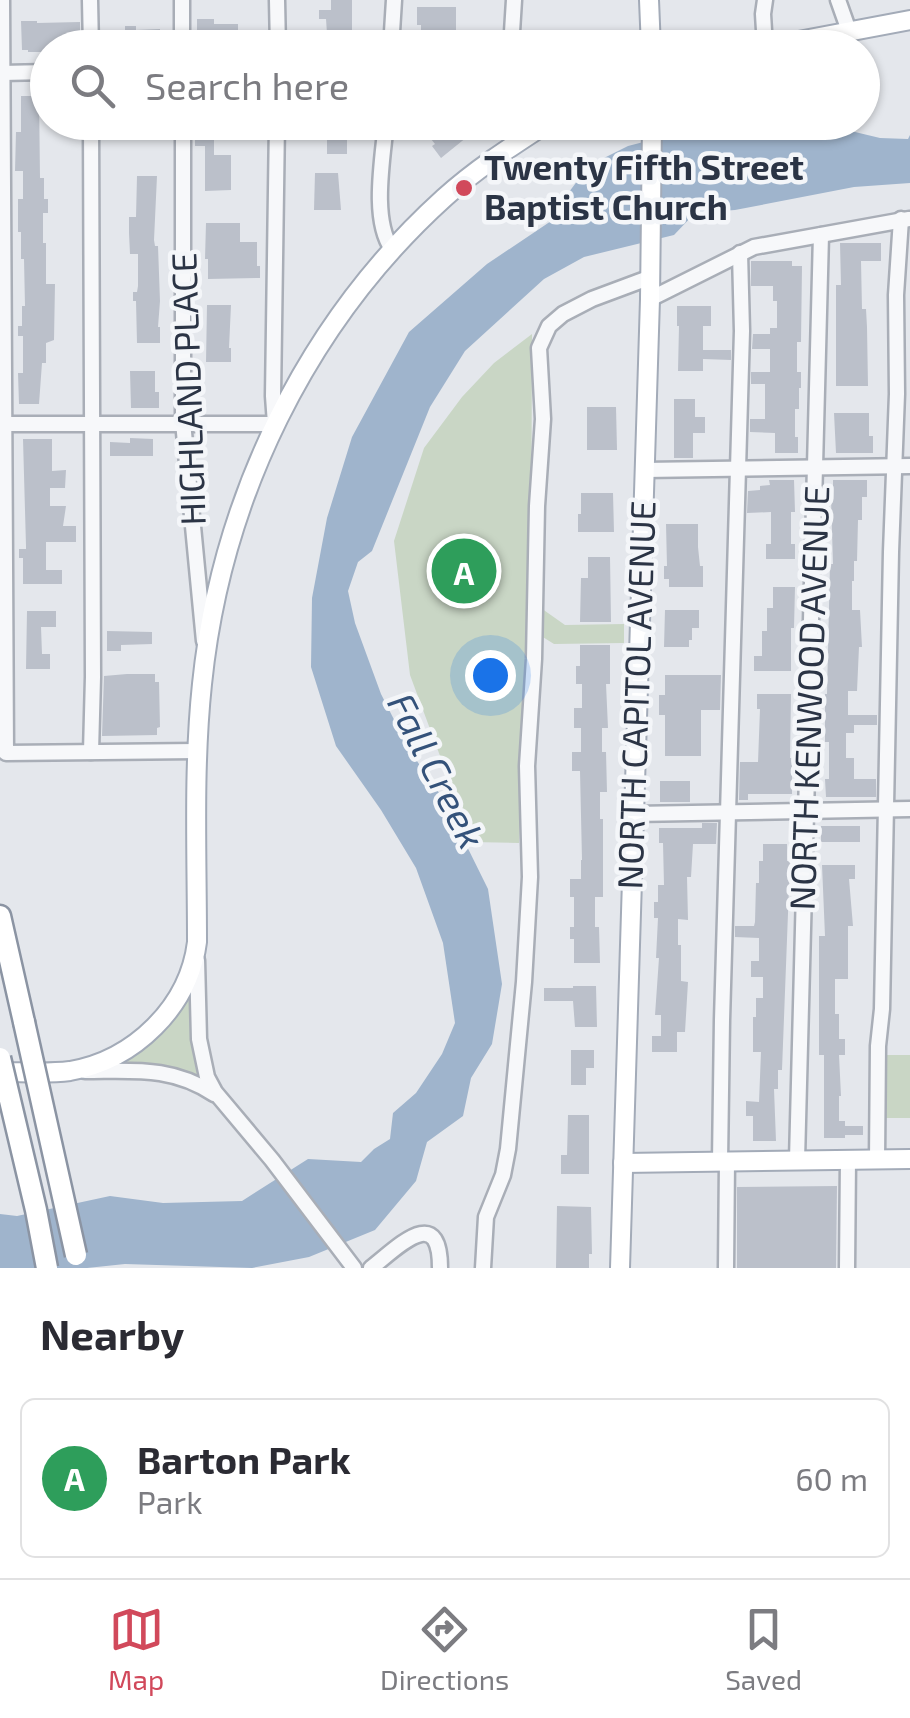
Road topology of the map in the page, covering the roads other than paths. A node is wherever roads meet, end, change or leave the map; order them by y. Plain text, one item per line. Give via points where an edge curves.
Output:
1 (2, 0) edge
2 (90, 0) edge
3 (182, 0) edge
4 (276, 0) edge
5 (394, 0) edge
6 (514, 0) edge
7 (649, 0) edge
8 (765, 0) edge
9 (838, 0) edge
10 (910, 20) edge
11 (91, 30) edge
12 (182, 30) edge
13 (277, 30) edge
14 (393, 30) edge
15 (512, 30) edge
16 (650, 30) edge
17 (763, 30) edge
18 (849, 30) edge
19 (855, 30) edge
20 (30, 72) edge
21 (2, 73) edge
22 (91, 140) edge
23 (182, 140) edge
24 (277, 140) edge
25 (385, 140) edge
26 (522, 140) edge
27 (652, 140) edge
28 (905, 219) edge
29 (822, 236) junction
30 (392, 249) junction
31 (740, 254) junction
32 (651, 269) junction
33 (650, 300) junction
34 (183, 422) junction
35 (2, 424) edge
36 (92, 424) junction
37 (275, 424) junction
38 (902, 466) edge
39 (816, 467) junction
40 (738, 468) junction
41 (644, 470) junction
42 (206, 654) junction
43 (197, 751) junction
44 (91, 752) junction
45 (910, 809) edge
46 (886, 810) junction
47 (807, 811) junction
48 (728, 812) junction
49 (634, 814) junction
50 (0, 916) edge
51 (198, 942) junction
52 (0, 1058) edge
53 (0, 1072) edge
54 (65, 1072) junction
55 (229, 1110) junction
56 (877, 1159) junction
57 (910, 1159) edge
58 (798, 1160) junction
59 (848, 1160) junction
60 (724, 1162) junction
61 (623, 1163) junction
62 (78, 1264) edge
63 (47, 1268) edge
64 (354, 1268) edge
65 (371, 1268) edge
66 (440, 1268) edge
67 (483, 1268) edge
68 (620, 1268) edge
69 (726, 1268) edge
70 (847, 1268) edge

1 - 21 street
2 - 11 street
3 - 12 street
4 - 13 street
5 - 14 street
6 - 15 street
7 - 16 main road
8 - 17 street
9 - 18 street
10 - 19 main road
20 - 21 street
21 - 35 street
22 - 36 street
23 - 34 street, HIGHLAND PLACE
24 - 37 street
25 - 30 street via 382,230
26 - 30 main road via 464,181
27 - 32 main road, NORTH CAPITOL AVENUE
28 - 29 street
28 - 38 street via 896,295
29 - 31 street
29 - 39 street, NORTH KENWOOD AVENUE
30 - 37 main road via 324,339
31 - 33 street
31 - 40 street
32 - 33 main road, NORTH CAPITOL AVENUE
32 - 67 street via 562,314 539,348 526,942 508,1148 486,1218
33 - 41 main road, NORTH CAPITOL AVENUE
34 - 36 street
34 - 37 street
34 - 42 street, HIGHLAND PLACE
35 - 36 street
35 - 44 street via 6,753
36 - 44 street
37 - 42 main road via 226,555
38 - 39 street
38 - 46 street
39 - 40 street
39 - 47 street, NORTH KENWOOD AVENUE
40 - 41 street
40 - 48 street
41 - 49 main road, NORTH CAPITOL AVENUE
42 - 43 main road
43 - 44 street
43 - 51 main road
45 - 46 street
46 - 47 street
46 - 56 street
47 - 48 street
47 - 58 street, NORTH KENWOOD AVENUE
48 - 49 street
48 - 60 street
49 - 61 main road, NORTH CAPITOL AVENUE
50 - 62 highway, bridge
51 - 54 main road via 181,994 158,1024 109,1060
51 - 55 street via 202,1058
52 - 63 highway, bridge
53 - 54 main road
54 - 55 street via 176,1075
55 - 64 street
56 - 57 main road
56 - 59 main road
58 - 59 main road
58 - 60 main road
59 - 70 street
60 - 61 main road
60 - 69 street
61 - 68 main road, NORTH CAPITOL AVENUE
65 - 66 street via 416,1234 435,1239

